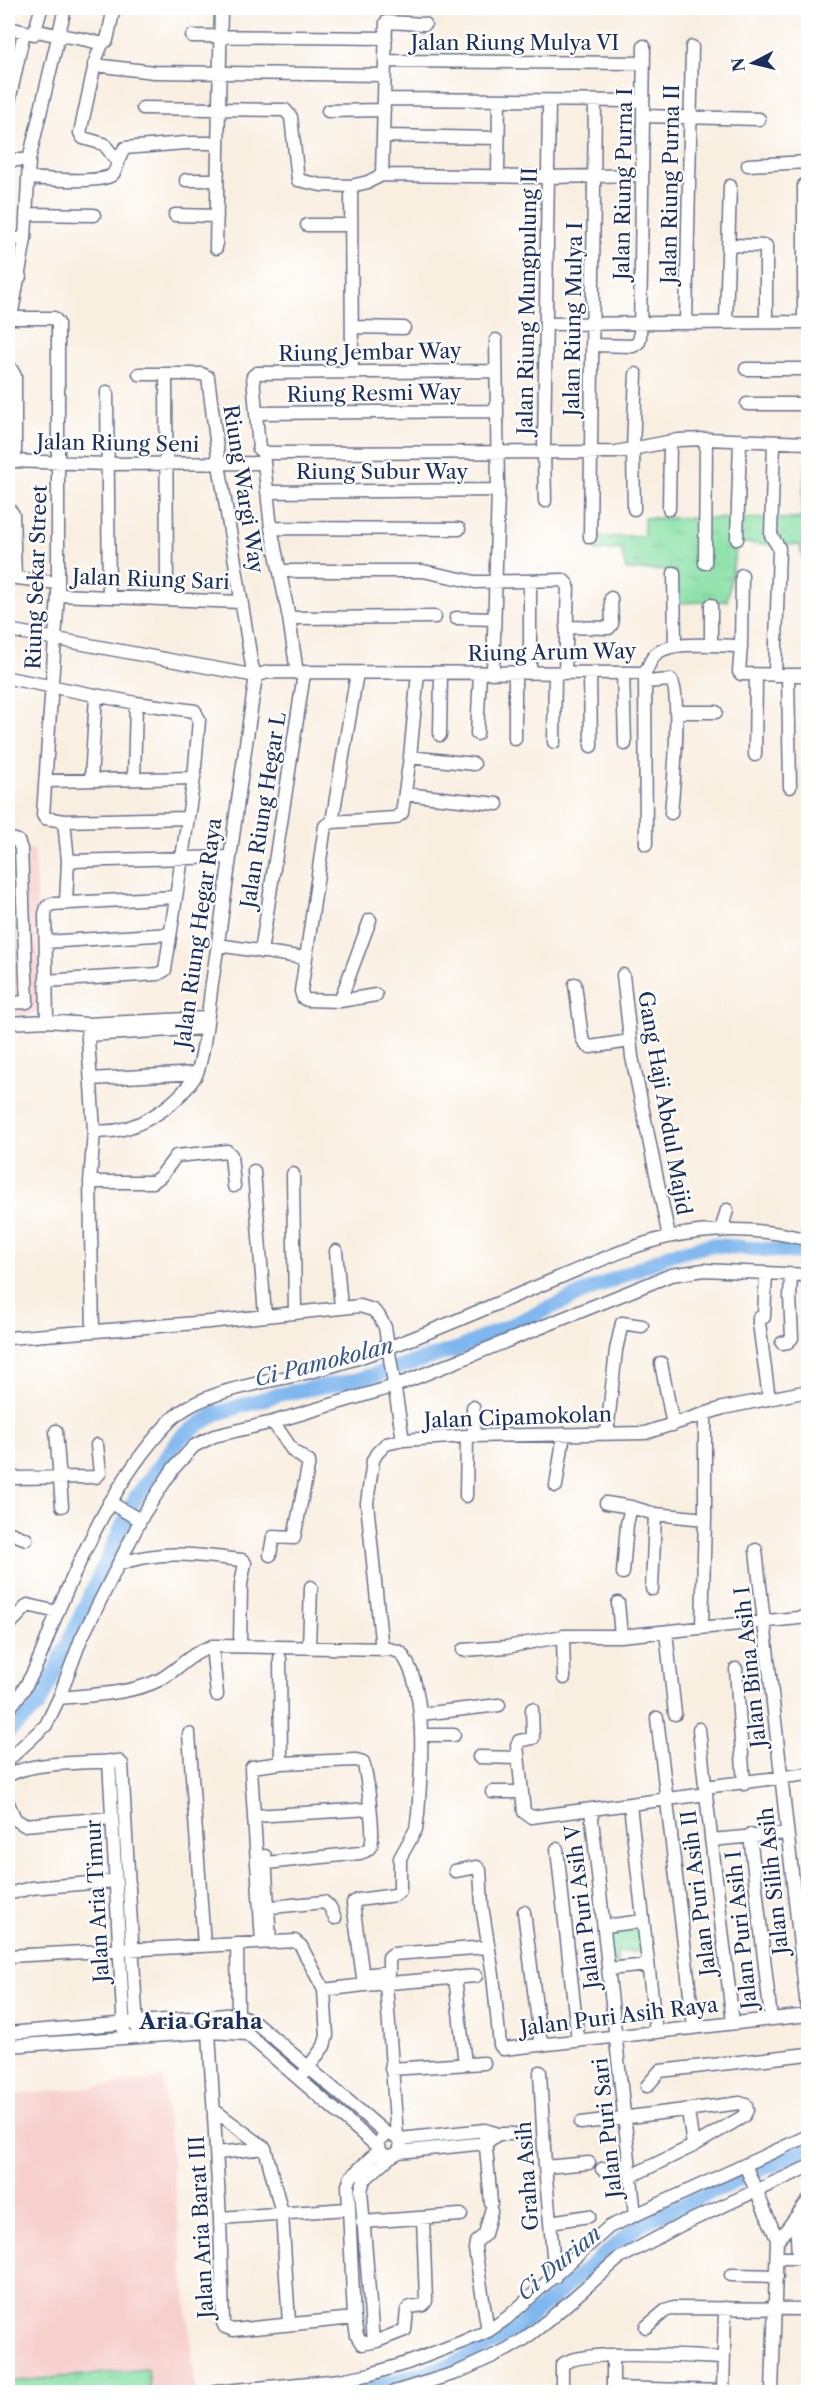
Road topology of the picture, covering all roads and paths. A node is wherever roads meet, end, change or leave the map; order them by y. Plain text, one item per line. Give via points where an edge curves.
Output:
1 (65, 8) edge
2 (114, 8) edge
3 (221, 8) edge
4 (40, 13) dead end
5 (425, 24) dead end
6 (9, 28) dead end
7 (29, 31) junction
8 (192, 36) dead end
9 (58, 37) junction
10 (219, 37) junction
11 (386, 38) junction
12 (102, 44) junction
13 (644, 46) dead end
14 (692, 47) dead end
15 (385, 61) junction
16 (644, 63) junction
17 (94, 65) junction
18 (219, 73) junction
19 (384, 75) junction
20 (499, 100) junction
21 (549, 101) junction
22 (595, 101) junction
23 (643, 101) junction
24 (384, 105) junction
25 (8, 106) edge
26 (143, 108) dead end
27 (218, 108) junction
28 (328, 111) dead end
29 (643, 116) junction
30 (690, 116) junction
31 (759, 119) dead end
32 (383, 136) junction
33 (498, 138) junction
34 (218, 142) junction
35 (8, 160) edge
36 (29, 160) junction
37 (117, 161) junction
38 (808, 162) edge
39 (748, 165) dead end
40 (381, 175) junction
41 (642, 175) junction
42 (498, 176) junction
43 (594, 176) junction
44 (549, 177) junction
45 (28, 178) junction
46 (186, 180) dead end
47 (218, 180) junction
48 (804, 185) dead end
49 (351, 186) junction
50 (730, 186) dead end
51 (26, 214) junction
52 (94, 215) dead end
53 (174, 215) dead end
54 (217, 216) junction
55 (306, 225) dead end
56 (351, 225) junction
57 (8, 238) edge
58 (25, 239) junction
59 (729, 245) junction
60 (216, 248) dead end
61 (14, 277) edge
62 (9, 318) edge
63 (726, 322) junction
64 (766, 322) junction
65 (806, 322) edge
66 (592, 323) junction
67 (641, 323) junction
68 (687, 323) junction
69 (547, 324) junction
70 (352, 327) junction
71 (404, 328) dead end
72 (496, 340) dead end
73 (592, 345) junction
74 (8, 369) edge
75 (746, 369) dead end
76 (808, 369) edge
77 (496, 370) junction
78 (352, 371) junction
79 (139, 374) dead end
80 (166, 374) junction
81 (636, 374) dead end
82 (107, 392) dead end
83 (747, 404) dead end
84 (808, 404) edge
85 (498, 411) junction
86 (256, 413) junction
87 (706, 439) junction
88 (740, 440) junction
89 (670, 441) junction
90 (774, 443) junction
91 (808, 443) edge
92 (633, 449) junction
93 (497, 452) junction
94 (544, 452) junction
95 (591, 452) junction
96 (263, 458) junction
97 (11, 461) edge
98 (58, 463) junction
99 (108, 464) junction
100 (166, 464) junction
101 (219, 464) junction
102 (498, 490) junction
103 (267, 492) junction
104 (545, 501) dead end
105 (8, 508) edge
106 (669, 509) dead end
107 (634, 510) dead end
108 (271, 528) junction
109 (459, 529) dead end
110 (590, 537) dead end
111 (737, 539) dead end
112 (705, 563) dead end
113 (282, 571) junction
114 (674, 573) dead end
115 (742, 575) dead end
116 (11, 578) edge
117 (494, 580) junction
118 (530, 581) junction
119 (58, 589) junction
120 (109, 597) junction
121 (611, 598) dead end
122 (167, 599) junction
123 (242, 602) junction
124 (711, 605) dead end
125 (435, 617) dead end
126 (289, 618) junction
127 (456, 618) dead end
128 (494, 619) junction
129 (566, 627) junction
130 (8, 630) edge
131 (57, 639) junction
132 (675, 645) junction
133 (711, 645) junction
134 (741, 646) junction
135 (357, 673) junction
136 (418, 673) junction
137 (441, 673) junction
138 (487, 673) junction
139 (515, 673) junction
140 (530, 673) junction
141 (560, 673) junction
142 (590, 673) junction
143 (623, 673) junction
144 (301, 674) junction
145 (256, 675) junction
146 (756, 675) junction
147 (775, 675) junction
148 (788, 675) junction
149 (808, 675) edge
150 (645, 677) junction
151 (8, 678) edge
152 (52, 687) junction
153 (96, 695) junction
154 (136, 703) junction
155 (676, 712) junction
156 (716, 712) dead end
157 (477, 734) dead end
158 (440, 735) dead end
159 (515, 739) dead end
160 (554, 742) dead end
161 (625, 744) dead end
162 (591, 746) dead end
163 (755, 755) dead end
164 (410, 758) junction
165 (474, 764) dead end
166 (194, 778) junction
167 (134, 779) junction
168 (91, 780) junction
169 (47, 781) junction
170 (790, 787) dead end
171 (405, 794) junction
172 (497, 804) dead end
173 (671, 813) dead end
174 (188, 818) junction
175 (64, 821) junction
176 (332, 822) junction
177 (8, 838) edge
178 (646, 844) dead end
179 (182, 857) junction
180 (229, 857) junction
181 (68, 861) junction
182 (175, 897) junction
183 (66, 903) junction
184 (370, 920) dead end
185 (170, 934) junction
186 (46, 942) junction
187 (218, 945) junction
188 (261, 952) junction
189 (306, 958) junction
190 (623, 975) dead end
191 (45, 981) junction
192 (575, 984) dead end
193 (376, 995) dead end
194 (340, 1001) junction
195 (27, 1002) junction
196 (8, 1003) edge
197 (41, 1021) junction
198 (8, 1023) edge
199 (206, 1023) junction
200 (88, 1030) junction
201 (630, 1041) junction
202 (197, 1073) junction
203 (92, 1079) junction
204 (94, 1131) junction
205 (254, 1172) dead end
206 (293, 1174) dead end
207 (90, 1182) junction
208 (234, 1186) dead end
209 (727, 1210) dead end
210 (721, 1231) junction
211 (669, 1237) junction
212 (808, 1239) edge
213 (336, 1251) dead end
214 (766, 1272) junction
215 (791, 1275) junction
216 (808, 1275) edge
217 (341, 1307) junction
218 (295, 1312) junction
219 (266, 1316) junction
220 (642, 1326) dead end
221 (93, 1331) junction
222 (8, 1338) edge
223 (783, 1343) dead end
224 (389, 1351) junction
225 (661, 1364) dead end
226 (394, 1382) junction
227 (808, 1391) edge
228 (769, 1399) junction
229 (473, 1407) dead end
230 (705, 1414) junction
231 (273, 1422) junction
232 (673, 1425) junction
233 (56, 1431) dead end
234 (607, 1433) junction
235 (564, 1434) junction
236 (470, 1436) junction
237 (403, 1440) junction
238 (97, 1445) dead end
239 (8, 1478) edge
240 (62, 1479) junction
241 (556, 1486) dead end
242 (466, 1496) dead end
243 (606, 1503) dead end
244 (112, 1504) junction
245 (62, 1506) dead end
246 (630, 1507) junction
247 (655, 1514) junction
248 (137, 1518) junction
249 (705, 1519) junction
250 (8, 1533) edge
251 (26, 1539) dead end
252 (756, 1550) dead end
253 (270, 1555) dead end
254 (118, 1564) junction
255 (623, 1573) dead end
256 (311, 1587) dead end
257 (652, 1589) dead end
258 (618, 1603) dead end
259 (57, 1612) junction
260 (808, 1617) edge
261 (764, 1620) junction
262 (8, 1626) edge
263 (702, 1627) junction
264 (666, 1632) junction
265 (563, 1636) junction
266 (621, 1636) junction
267 (240, 1645) junction
268 (212, 1646) junction
269 (309, 1647) junction
270 (382, 1650) junction
271 (463, 1650) dead end
272 (280, 1658) dead end
273 (736, 1670) dead end
274 (564, 1678) dead end
275 (217, 1695) dead end
276 (59, 1698) junction
277 (499, 1705) dead end
278 (8, 1709) edge
279 (532, 1709) dead end
280 (421, 1714) junction
281 (675, 1714) dead end
282 (657, 1718) dead end
283 (699, 1729) dead end
284 (189, 1734) dead end
285 (454, 1735) dead end
286 (420, 1736) junction
287 (478, 1757) dead end
288 (518, 1758) junction
289 (8, 1760) edge
290 (109, 1761) junction
291 (281, 1763) junction
292 (808, 1774) edge
293 (8, 1776) edge
294 (782, 1779) junction
295 (744, 1784) junction
296 (706, 1791) junction
297 (492, 1792) dead end
298 (522, 1792) junction
299 (666, 1800) junction
300 (8, 1803) edge
301 (630, 1805) junction
302 (370, 1809) junction
303 (591, 1810) junction
304 (258, 1816) junction
305 (112, 1818) junction
306 (788, 1833) junction
307 (750, 1835) junction
308 (711, 1840) junction
309 (557, 1849) dead end
310 (127, 1851) junction
311 (114, 1852) junction
312 (261, 1864) junction
313 (455, 1871) dead end
314 (115, 1881) junction
315 (8, 1894) edge
316 (264, 1908) junction
317 (524, 1912) dead end
318 (335, 1918) dead end
319 (643, 1921) junction
320 (605, 1926) junction
321 (266, 1942) junction
322 (204, 1944) junction
323 (237, 1944) junction
324 (488, 1947) junction
325 (132, 1950) junction
326 (119, 1951) junction
327 (8, 1956) edge
328 (648, 1965) junction
329 (609, 1969) junction
330 (806, 1973) edge
331 (476, 1976) dead end
332 (456, 1977) junction
333 (363, 1980) junction
334 (386, 1983) junction
335 (324, 1990) junction
336 (238, 2014) junction
337 (808, 2016) edge
338 (771, 2019) junction
339 (136, 2023) junction
340 (733, 2023) junction
341 (123, 2024) junction
342 (694, 2027) junction
343 (208, 2032) junction
344 (656, 2032) junction
345 (8, 2033) edge
346 (617, 2036) junction
347 (137, 2037) junction
348 (124, 2038) junction
349 (578, 2041) junction
350 (540, 2045) junction
351 (8, 2046) edge
352 (808, 2054) edge
353 (484, 2063) dead end
354 (465, 2064) junction
355 (309, 2068) junction
356 (392, 2069) junction
357 (540, 2072) dead end
358 (300, 2079) junction
359 (647, 2086) dead end
360 (214, 2110) junction
361 (688, 2111) junction
362 (625, 2118) junction
363 (581, 2123) dead end
364 (514, 2134) dead end
365 (808, 2136) edge
366 (486, 2137) junction
367 (390, 2145) junction
368 (693, 2146) junction
369 (265, 2148) junction
370 (217, 2153) junction
371 (590, 2163) dead end
372 (545, 2167) junction
373 (808, 2167) edge
374 (747, 2168) junction
375 (602, 2169) dead end
376 (630, 2171) junction
377 (756, 2188) junction
378 (808, 2201) edge
379 (347, 2209) junction
380 (282, 2213) junction
381 (461, 2215) dead end
382 (635, 2215) junction
383 (589, 2216) dead end
384 (796, 2217) junction
385 (220, 2218) junction
386 (423, 2218) junction
387 (362, 2222) junction
388 (550, 2222) junction
389 (777, 2241) junction
390 (777, 2258) junction
391 (803, 2258) edge
392 (731, 2275) dead end
393 (777, 2276) junction
394 (555, 2277) junction
395 (367, 2279) junction
396 (352, 2281) junction
397 (725, 2308) junction
398 (776, 2308) junction
399 (808, 2309) edge
400 (354, 2318) junction
401 (289, 2323) junction
402 (646, 2327) dead end
403 (488, 2331) junction
404 (367, 2343) junction
405 (613, 2355) junction
406 (723, 2358) junction
407 (613, 2390) edge
408 (215, 2392) edge
409 (394, 2392) edge
410 (562, 2392) edge
411 (723, 2392) edge
412 (772, 2392) edge

1 - 9 street
2 - 12 street via 107,40
3 - 10 street
4 - 7 street
5 - 11 street via 380,22
6 - 7 street
7 - 9 street
7 - 25 street
8 - 10 street
9 - 12 street
9 - 36 street
10 - 11 street
10 - 18 street
11 - 15 street
12 - 17 street
13 - 16 street, Jalan Riung Purna I
14 - 30 street, Jalan Riung Purna II
15 - 16 street, Jalan Riung Mulya VI
15 - 19 street
16 - 23 street, Jalan Riung Purna I
17 - 18 street via 154,72
17 - 37 street via 80,134 104,144
18 - 19 street
18 - 27 street
19 - 24 street
20 - 21 street
20 - 24 street
20 - 33 street
21 - 22 street
21 - 44 street, Jalan Riung Mungpulung II
22 - 23 street
22 - 43 street, Jalan Riung Mulya I
23 - 29 street, Jalan Riung Purna I
24 - 28 street
24 - 32 street
26 - 27 street
27 - 34 street
27 - 49 street via 288,111 298,180
29 - 30 street
29 - 41 street, Jalan Riung Purna I
30 - 31 street
30 - 68 street, Jalan Riung Purna II
32 - 33 street
32 - 40 street
33 - 42 street
34 - 37 street via 125,148
34 - 47 street
35 - 36 street
36 - 45 street
37 - 45 street via 115,171 104,179
38 - 39 street
40 - 42 street
40 - 49 street
41 - 43 street
41 - 67 street, Jalan Riung Purna I
42 - 44 street
43 - 44 street
43 - 66 street, Jalan Riung Mulya I
44 - 69 street, Jalan Riung Mungpulung II
45 - 51 street
46 - 47 street
47 - 54 street
48 - 65 street
49 - 56 street
50 - 59 street
51 - 52 street
51 - 58 street
53 - 54 street
54 - 60 street
55 - 56 street
56 - 70 street
57 - 58 street
58 - 61 street
59 - 63 street
59 - 64 street via 766,246
61 - 62 street
62 - 98 street, Riung Sekar Street via 54,318 58,322
63 - 64 street
63 - 68 street
64 - 65 street
66 - 67 street
66 - 69 street
66 - 73 street, Jalan Riung Mulya I
67 - 68 street
67 - 73 street via 639,342 633,346
69 - 94 street, Jalan Riung Mungpulung II
70 - 71 street
70 - 78 street
72 - 77 street
73 - 95 street, Jalan Riung Mulya I
74 - 97 street via 15,376
75 - 76 street
77 - 78 street, Riung Jembar Way
77 - 85 street
78 - 86 street, Riung Jembar Way via 255,374
79 - 80 street, Riung Wargi Way
80 - 100 street
80 - 101 street, Riung Wargi Way via 208,377
81 - 92 street
82 - 99 street
83 - 84 street
85 - 86 street
85 - 93 street
86 - 96 street, Riung Jembar Way
87 - 88 street, Jalan Riung Seni
87 - 89 street, Jalan Riung Seni
87 - 112 street
88 - 90 street, Jalan Riung Seni
88 - 111 street
89 - 92 street, Jalan Riung Seni
89 - 106 street
90 - 91 street, Jalan Riung Seni
90 - 147 street via 771,535 779,548
92 - 95 street, Jalan Riung Seni
92 - 107 street
93 - 94 street, Jalan Riung Seni
93 - 96 street, Jalan Riung Seni
93 - 102 street
94 - 95 street, Jalan Riung Seni
94 - 104 street, Jalan Riung Mungpulung II
95 - 110 street, Jalan Riung Mulya I
96 - 101 street, Jalan Riung Seni
96 - 103 street, Riung Jembar Way
97 - 98 street, Jalan Riung Seni
98 - 99 street, Jalan Riung Seni
98 - 119 street, Riung Sekar Street
99 - 100 street, Jalan Riung Seni
99 - 120 street
100 - 101 street, Jalan Riung Seni
100 - 122 street
101 - 123 street, Riung Wargi Way
102 - 103 street, Riung Subur Way
102 - 117 street
103 - 108 street, Riung Jembar Way
105 - 116 street via 13,514
108 - 109 street
108 - 113 street, Riung Jembar Way
113 - 117 street via 423,571 475,582
113 - 126 street, Jalan Riung Hegar L
114 - 132 street
115 - 134 street
116 - 119 street, Jalan Riung Sari
117 - 118 street
117 - 128 street
118 - 129 street via 566,581
118 - 140 street
119 - 120 street, Jalan Riung Sari
119 - 131 street, Riung Sekar Street
120 - 122 street, Jalan Riung Sari
121 - 129 street via 609,628
122 - 123 street, Jalan Riung Sari
123 - 145 street, Riung Wargi Way
124 - 133 street
125 - 126 street
126 - 144 street, Jalan Riung Hegar L
127 - 128 street
128 - 138 street
129 - 141 street
130 - 131 street, Riung Arum Way
131 - 145 street, Riung Arum Way
131 - 152 street, Riung Sekar Street
132 - 133 street
132 - 150 street, Riung Arum Way via 655,655
133 - 134 street
134 - 146 street via 739,672
135 - 136 street, Riung Arum Way
135 - 144 street, Riung Arum Way
135 - 176 street
136 - 137 street, Riung Arum Way
136 - 164 street
137 - 138 street, Riung Arum Way
137 - 158 street
138 - 139 street, Riung Arum Way
138 - 157 street
139 - 140 street, Riung Arum Way
139 - 159 street
140 - 141 street, Riung Arum Way
141 - 142 street, Riung Arum Way
141 - 160 street
142 - 143 street, Riung Arum Way
142 - 162 street
143 - 150 street, Riung Arum Way
143 - 161 street
144 - 145 street, Riung Arum Way
144 - 188 street, Jalan Riung Hegar L
145 - 180 street, Jalan Riung Hegar Raya
146 - 147 street
146 - 163 street
147 - 148 street
148 - 149 street
148 - 170 street
150 - 155 street via 674,682
150 - 178 street
151 - 152 street
152 - 153 street
152 - 169 street, Riung Sekar Street
153 - 154 street
153 - 168 street
154 - 166 street via 195,711 199,720
154 - 167 street
155 - 156 street
155 - 173 street
164 - 165 street
164 - 171 street
166 - 167 street
166 - 174 street
167 - 168 street
168 - 169 street
169 - 175 street, Riung Sekar Street via 45,818
171 - 172 street
171 - 176 street via 402,813 395,818
174 - 175 street
174 - 179 street
175 - 181 street
176 - 189 street via 323,832
177 - 195 street via 18,841 21,849
179 - 180 street
179 - 181 street
179 - 182 street
180 - 187 street, Jalan Riung Hegar Raya
181 - 183 street
182 - 183 street
182 - 185 street
183 - 186 street via 47,907
184 - 194 street
185 - 186 street
185 - 191 street via 165,970 158,974
186 - 191 street
187 - 188 street
187 - 199 street, Jalan Riung Hegar Raya
188 - 189 street
189 - 194 street via 303,998
190 - 201 street, Gang Haji Abdul Majid
191 - 197 street
192 - 201 street via 582,1038 587,1046
193 - 194 street
195 - 196 street
195 - 197 street
197 - 198 street
197 - 200 street
199 - 200 street
199 - 202 street, Jalan Riung Hegar Raya
200 - 203 street
201 - 211 street, Gang Haji Abdul Majid
202 - 203 street
202 - 204 street, Jalan Riung Hegar Raya via 172,1102 148,1118 122,1130
203 - 204 street
204 - 207 street
205 - 219 street
206 - 218 street
207 - 208 street via 150,1183 176,1156 227,1151 231,1155
207 - 221 street
209 - 210 street
210 - 211 street
210 - 212 street
211 - 224 street via 601,1260
213 - 217 street
214 - 215 street
214 - 226 street via 704,1270 671,1275
214 - 228 street via 764,1317 759,1318 759,1323
215 - 216 street
215 - 223 street via 792,1338
217 - 218 street, Jalan Cipamokolan
217 - 224 street, Jalan Cipamokolan via 373,1310 385,1327
218 - 219 street, Jalan Cipamokolan
219 - 221 street, Jalan Cipamokolan
220 - 234 street via 622,1323
221 - 222 street, Jalan Cipamokolan
224 - 226 street, Jalan Cipamokolan
224 - 244 street via 195,1402 169,1421 140,1456
225 - 232 street
226 - 231 street
226 - 237 street, Jalan Cipamokolan
227 - 228 street, Jalan Cipamokolan
228 - 230 street, Jalan Cipamokolan
229 - 236 street
230 - 232 street, Jalan Cipamokolan
230 - 249 street
231 - 248 street via 214,1436 194,1446
231 - 253 street via 293,1451 314,1466 294,1538 274,1536
232 - 234 street, Jalan Cipamokolan via 645,1433
233 - 240 street
234 - 235 street, Jalan Cipamokolan
235 - 236 street, Jalan Cipamokolan
235 - 241 street
236 - 237 street, Jalan Cipamokolan
236 - 242 street
237 - 270 street via 381,1447 369,1479 369,1526
238 - 240 street via 98,1476
239 - 240 street
240 - 245 street
243 - 246 street
244 - 248 street
244 - 259 street
246 - 247 street
246 - 255 street
247 - 249 street
247 - 257 street
248 - 254 street
249 - 263 street
250 - 251 street
252 - 261 street, Jalan Bina Asih I
254 - 267 street via 169,1553 242,1560 245,1563
254 - 276 street via 81,1639
256 - 269 street
258 - 266 street
259 - 262 street via 28,1605
259 - 278 street via 35,1672
260 - 261 street
261 - 263 street
261 - 294 street, Jalan Bina Asih I
263 - 264 street
264 - 266 street
264 - 281 street
265 - 266 street
265 - 271 street via 507,1647
265 - 274 street
267 - 268 street
267 - 269 street
268 - 275 street
268 - 276 street via 151,1684
269 - 270 street
270 - 280 street via 395,1650 403,1656
272 - 291 street
273 - 295 street
276 - 289 street via 46,1725
277 - 280 street
279 - 288 street via 534,1736 517,1743
280 - 286 street
282 - 299 street
283 - 296 street, Jalan Puri Asih II
284 - 322 street
285 - 286 street
286 - 333 street via 416,1830 400,1858 400,1892 353,1903
287 - 288 street
288 - 298 street
290 - 293 street via 30,1768
290 - 305 street, Jalan Aria Timur
290 - 310 street, Jalan Aria Timur via 122,1764
291 - 302 street via 362,1761
291 - 304 street via 258,1766
292 - 294 street
294 - 295 street
294 - 306 street, Jalan Silih Asih
295 - 296 street
296 - 299 street
296 - 308 street, Jalan Puri Asih II
297 - 298 street
298 - 303 street via 528,1816
299 - 301 street
299 - 342 street
300 - 305 street via 15,1819 24,1825
301 - 303 street
301 - 319 street
302 - 304 street
302 - 312 street via 373,1843 363,1852
303 - 320 street, Jalan Puri Asih V
304 - 312 street
305 - 311 street, Jalan Aria Timur
306 - 307 street
306 - 330 street, Jalan Silih Asih
307 - 308 street
307 - 338 street, Jalan Puri Asih I
308 - 340 street, Jalan Puri Asih II
309 - 349 street
310 - 311 street
310 - 325 street, Jalan Aria Timur
311 - 314 street, Jalan Aria Timur
312 - 316 street
313 - 324 street via 477,1867 480,1870
314 - 315 street via 31,1888
314 - 326 street, Jalan Aria Timur
316 - 318 street via 324,1902
316 - 321 street
317 - 350 street
319 - 320 street
319 - 328 street
320 - 329 street, Jalan Puri Asih V
321 - 323 street
321 - 335 street via 298,1943
322 - 323 street
322 - 325 street
323 - 336 street
324 - 333 street via 393,1953 389,1957 389,1972
324 - 350 street, Jalan Puri Asih Raya via 500,2047
325 - 326 street
325 - 339 street, Jalan Aria Timur
326 - 327 street
326 - 341 street, Jalan Aria Timur
328 - 329 street
328 - 344 street
329 - 346 street, Jalan Puri Asih V
330 - 337 street, Jalan Silih Asih
331 - 332 street
332 - 334 street
332 - 354 street
333 - 334 street
333 - 335 street
334 - 356 street
335 - 355 street via 327,2036
336 - 339 street
336 - 355 street via 256,2023
337 - 338 street, Jalan Puri Asih Raya
338 - 340 street, Jalan Puri Asih Raya
339 - 341 street
339 - 347 street, Jalan Aria Timur
340 - 342 street, Jalan Puri Asih Raya
341 - 345 street
341 - 348 street, Jalan Aria Timur
342 - 344 street, Jalan Puri Asih Raya
343 - 347 street
343 - 358 street via 247,2034
343 - 360 street, Jalan Aria Barat III
344 - 346 street, Jalan Puri Asih Raya
346 - 349 street, Jalan Puri Asih Raya
346 - 362 street, Jalan Puri Sari
347 - 348 street
348 - 351 street
349 - 350 street, Jalan Puri Asih Raya
352 - 359 street via 660,2071
353 - 354 street
354 - 356 street
355 - 358 street
355 - 367 street
356 - 367 street
357 - 372 street, Graha Asih
358 - 367 street
360 - 369 street
360 - 370 street, Jalan Aria Barat III
361 - 362 street
361 - 368 street
361 - 368 street via 740,2103 747,2107 744,2116
362 - 363 street
362 - 376 street, Jalan Puri Sari
364 - 366 street
365 - 374 street
366 - 367 street
366 - 403 street via 491,2207 485,2234 476,2242 475,2249
367 - 379 street via 349,2181
367 - 387 street via 364,2180
368 - 376 street
369 - 370 street
369 - 380 street
370 - 385 street, Jalan Aria Barat III
371 - 372 street
372 - 388 street, Graha Asih
373 - 377 street
374 - 377 street
374 - 382 street
375 - 376 street
376 - 382 street, Jalan Puri Sari
377 - 389 street
377 - 409 street via 618,2259 551,2318 506,2350 456,2373
378 - 384 street
379 - 380 street
379 - 396 street
380 - 385 street
380 - 401 street
381 - 386 street
382 - 394 street via 592,2240
383 - 388 street
384 - 389 street
384 - 391 street
385 - 401 street, Jalan Aria Barat III via 225,2327 233,2330
386 - 387 street
386 - 404 street via 425,2303 407,2310 405,2330
387 - 395 street
388 - 394 street, Graha Asih
389 - 390 street
390 - 391 street
390 - 393 street
392 - 393 street
393 - 398 street
394 - 403 street
395 - 396 street
395 - 404 street
396 - 400 street
397 - 398 street
397 - 402 street via 674,2308
397 - 406 street
398 - 399 street
398 - 412 street
400 - 401 street, Jalan Aria Barat III
400 - 404 street via 357,2336
403 - 408 street via 371,2374
405 - 406 street
405 - 407 street
405 - 410 street via 576,2357 562,2365
406 - 411 street
407 - 411 street

